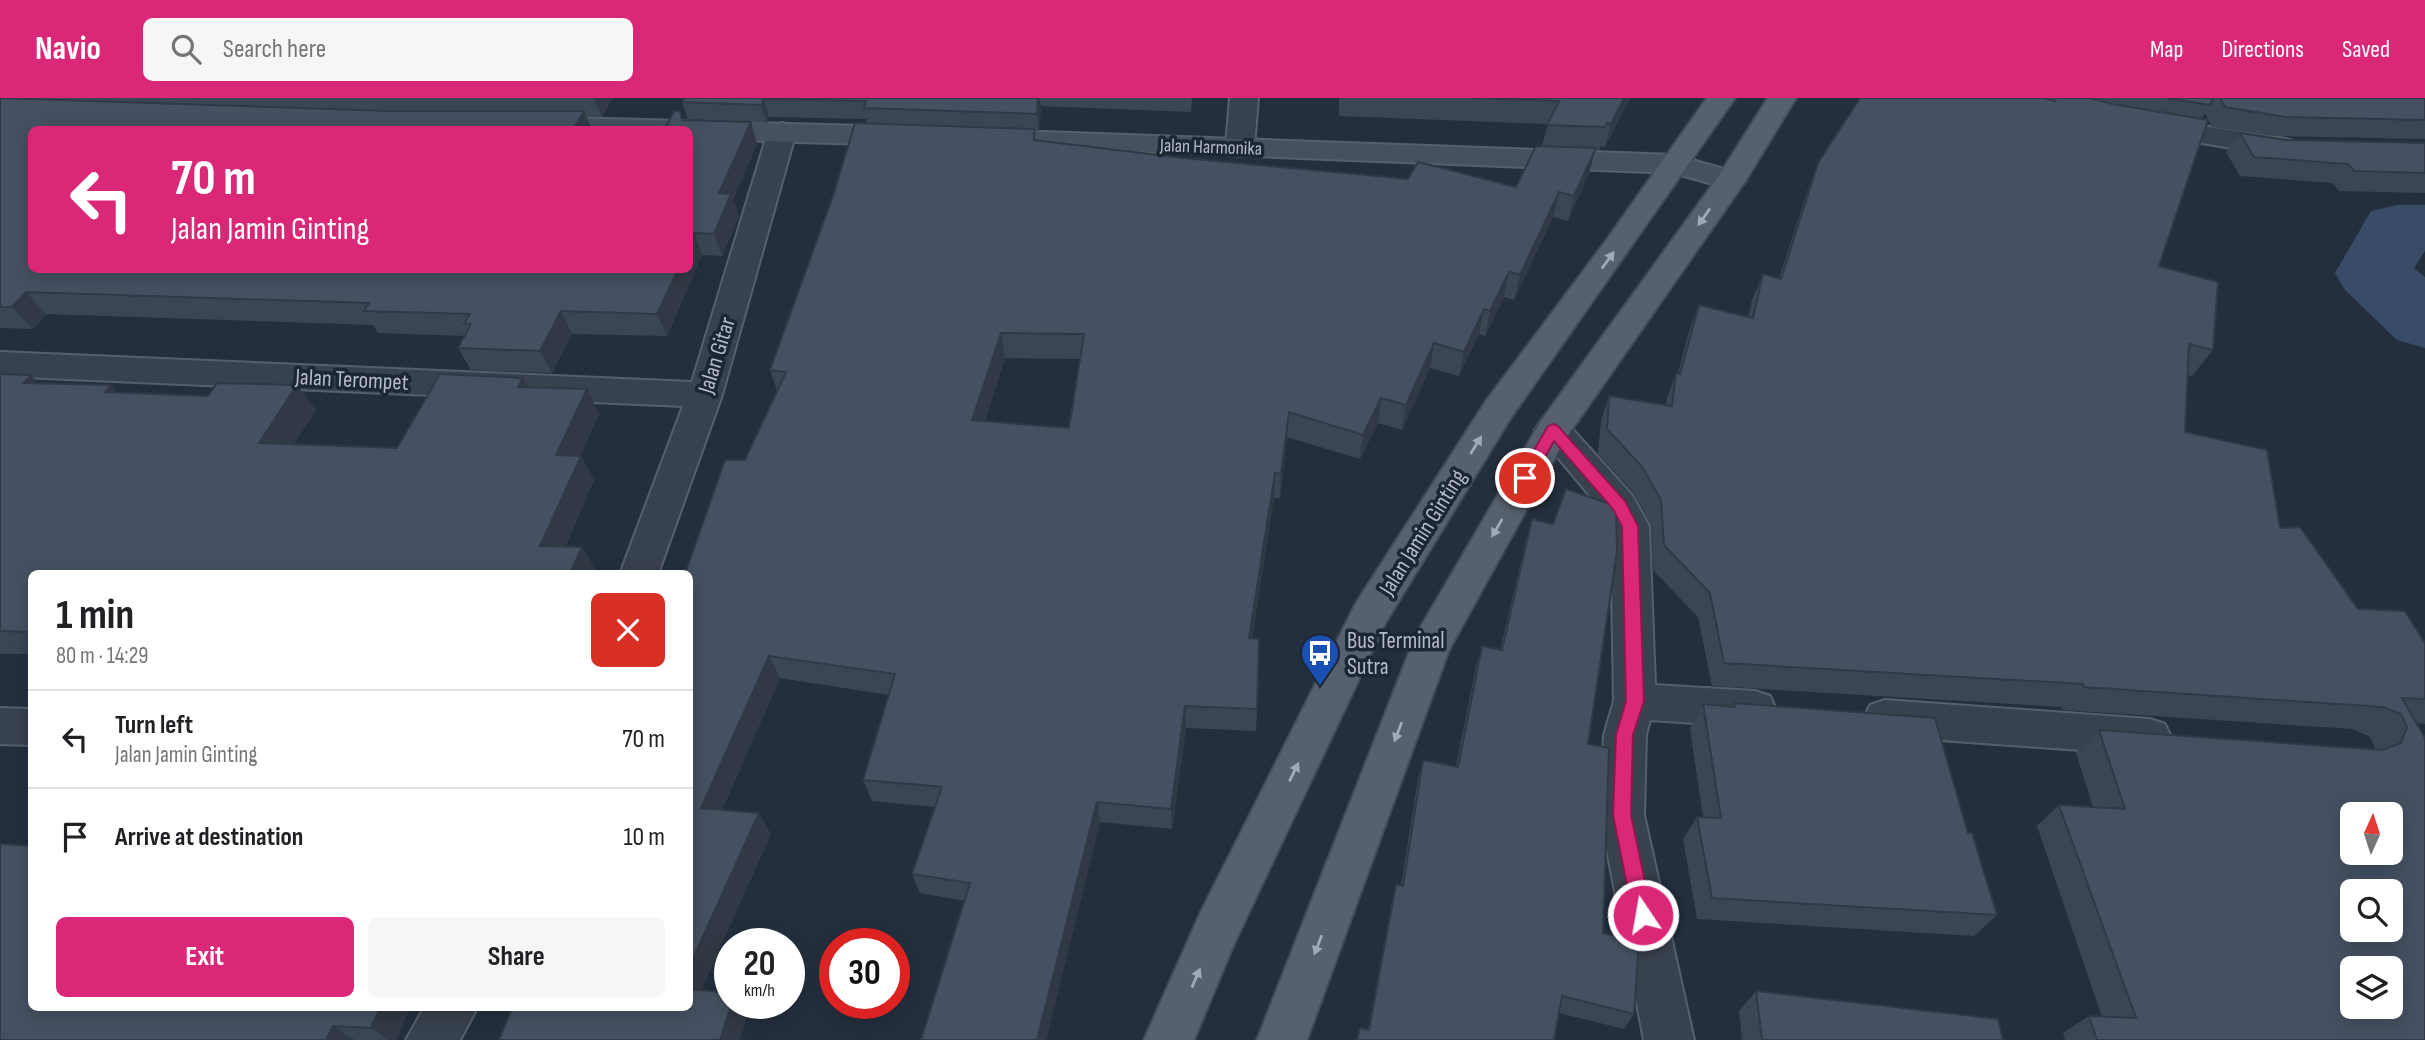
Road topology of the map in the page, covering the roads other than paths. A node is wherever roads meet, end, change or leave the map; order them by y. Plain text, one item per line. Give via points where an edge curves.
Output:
1 (1244, 98) edge
2 (1721, 98) edge
3 (1782, 98) edge
4 (2121, 122) edge
5 (511, 125) edge
6 (544, 126) edge
7 (693, 130) edge
8 (782, 132) junction
9 (1240, 147) junction
10 (2314, 149) edge
11 (1675, 164) junction
12 (1731, 180) junction
13 (0, 364) edge
14 (705, 395) junction
15 (1553, 430) junction
16 (640, 570) edge
17 (1635, 701) junction
18 (1787, 711) edge
19 (1842, 715) edge
20 (0, 726) edge
21 (28, 727) edge
22 (2187, 739) edge
23 (451, 1011) edge
24 (431, 1040) edge
25 (1169, 1040) edge
26 (1282, 1040) edge
27 (1669, 1040) edge

1 - 9 street
2 - 11 main road, Jalan Jamin Ginting
3 - 12 main road
4 - 10 street via 2272,148
5 - 6 street
7 - 8 street, Jalan Harmonika
8 - 9 street, Jalan Harmonika
8 - 14 street, Jalan Gitar
9 - 11 street, Jalan Harmonika
11 - 12 street, Jalan Harmonika
25 -> 11 main road, Jalan Jamin Ginting via 1216,932 1370,614 1498,410
12 -> 15 main road
13 - 14 street, Jalan Terompet
14 - 16 street, Jalan Gitar
15 - 17 street via 1619,505 1630,526
15 -> 26 main road via 1430,647
17 - 18 street
17 - 27 street via 1625,735 1622,815
19 - 22 street
20 - 21 street
23 - 24 street

